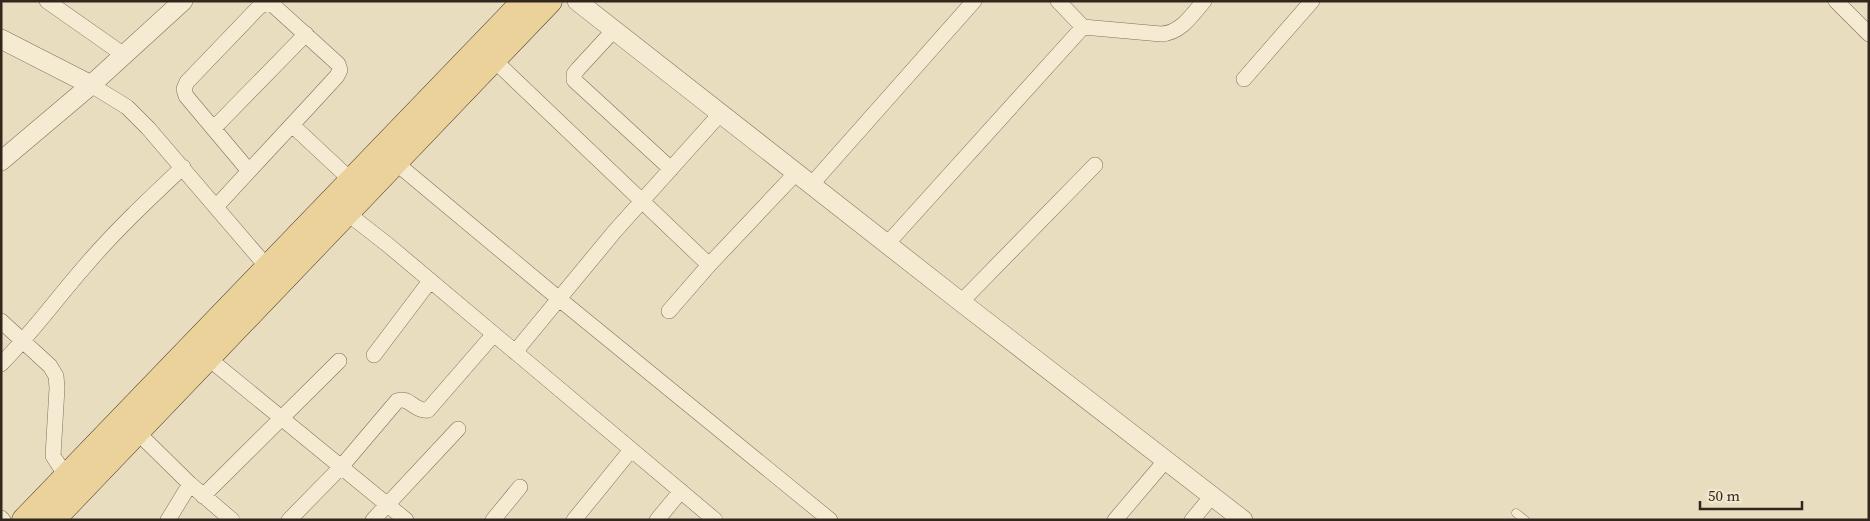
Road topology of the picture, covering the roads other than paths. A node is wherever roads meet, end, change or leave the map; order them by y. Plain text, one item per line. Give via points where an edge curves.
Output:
1 (47, 1) edge
2 (184, 1) edge
3 (524, 1) edge
4 (550, 1) edge
5 (576, 1) edge
6 (974, 1) edge
7 (1058, 1) edge
8 (1204, 1) edge
9 (1312, 1) edge
10 (1836, 1) edge
11 (1084, 26) junction
12 (614, 30) junction
13 (306, 34) junction
14 (1869, 34) edge
15 (1, 40) edge
16 (124, 55) junction
17 (494, 60) junction
18 (1244, 79) dead end
19 (91, 85) junction
20 (720, 114) junction
21 (292, 125) junction
22 (214, 128) junction
23 (1, 161) edge
24 (396, 163) junction
25 (1095, 165) dead end
26 (183, 168) junction
27 (671, 169) junction
28 (249, 171) junction
29 (796, 173) junction
30 (352, 181) junction
31 (811, 185) junction
32 (642, 201) junction
33 (216, 207) junction
34 (347, 213) junction
35 (887, 244) junction
36 (709, 265) junction
37 (268, 268) junction
38 (430, 281) junction
39 (558, 298) junction
40 (961, 302) junction
41 (669, 311) dead end
42 (1, 321) edge
43 (494, 334) junction
44 (23, 342) junction
45 (515, 352) junction
46 (374, 355) dead end
47 (208, 358) junction
48 (339, 361) dead end
49 (1, 364) edge
50 (281, 418) junction
51 (130, 425) junction
52 (458, 429) dead end
53 (631, 450) junction
54 (1166, 460) junction
55 (341, 467) junction
56 (66, 476) junction
57 (190, 484) junction
58 (520, 486) dead end
59 (681, 492) junction
60 (203, 496) junction
61 (1212, 496) junction
62 (387, 504) junction
63 (1516, 512) dead end
64 (24, 520) edge
65 (53, 520) edge
66 (168, 520) edge
67 (232, 520) edge
68 (289, 520) edge
69 (373, 520) edge
70 (406, 520) edge
71 (493, 520) edge
72 (574, 520) edge
73 (657, 520) edge
74 (714, 520) edge
75 (830, 520) edge
76 (1115, 520) edge
77 (1192, 520) edge
78 (1243, 520) edge
79 (1525, 520) edge

1 - 16 street
2 - 16 street
3 - 30 main road
4 - 17 main road
5 - 12 street
6 - 31 street
7 - 11 street
8 - 11 street via 1180,28 1170,34
9 - 18 street
10 - 14 street
11 - 35 street
12 - 20 street
12 - 27 street via 578,69 574,80
13 - 21 street via 338,64 340,70
13 - 22 street
13 - 22 street via 273,5 266,3 259,7 187,82 184,89 186,96
15 - 19 street
16 - 19 street
17 - 24 main road
17 - 32 street
19 - 23 street
19 - 26 street via 127,107
20 - 27 street
20 - 29 street
21 - 28 street
21 - 30 street
22 - 28 street
24 - 34 main road
24 - 39 street
25 - 40 street
26 - 33 street
26 - 44 street via 135,211 85,265
27 - 32 street
28 - 33 street
29 - 31 street
29 - 36 street
30 - 37 main road
31 - 35 street
32 - 36 street
32 - 39 street
33 - 37 street
34 - 38 street
34 - 47 main road
35 - 40 street
36 - 41 street
37 - 51 main road
38 - 43 street
38 - 46 street
39 - 45 street
39 - 75 street
40 - 54 street
42 - 44 street
43 - 45 street
43 - 55 street via 428,410 419,409 407,400 397,401
44 - 49 street
44 - 56 street via 50,366 56,376 53,456
45 - 53 street
47 - 50 street
47 - 51 main road
48 - 50 street
50 - 55 street
50 - 60 street
51 - 56 main road
51 - 57 street
51 - 65 main road
52 - 62 street
53 - 59 street
53 - 72 street
54 - 61 street
54 - 76 street
55 - 62 street
55 - 68 street
56 - 64 main road
57 - 60 street
57 - 66 street
58 - 71 street
59 - 73 street
59 - 74 street
60 - 67 street
61 - 77 street
61 - 78 street
62 - 69 street
62 - 70 street
63 - 79 lane

